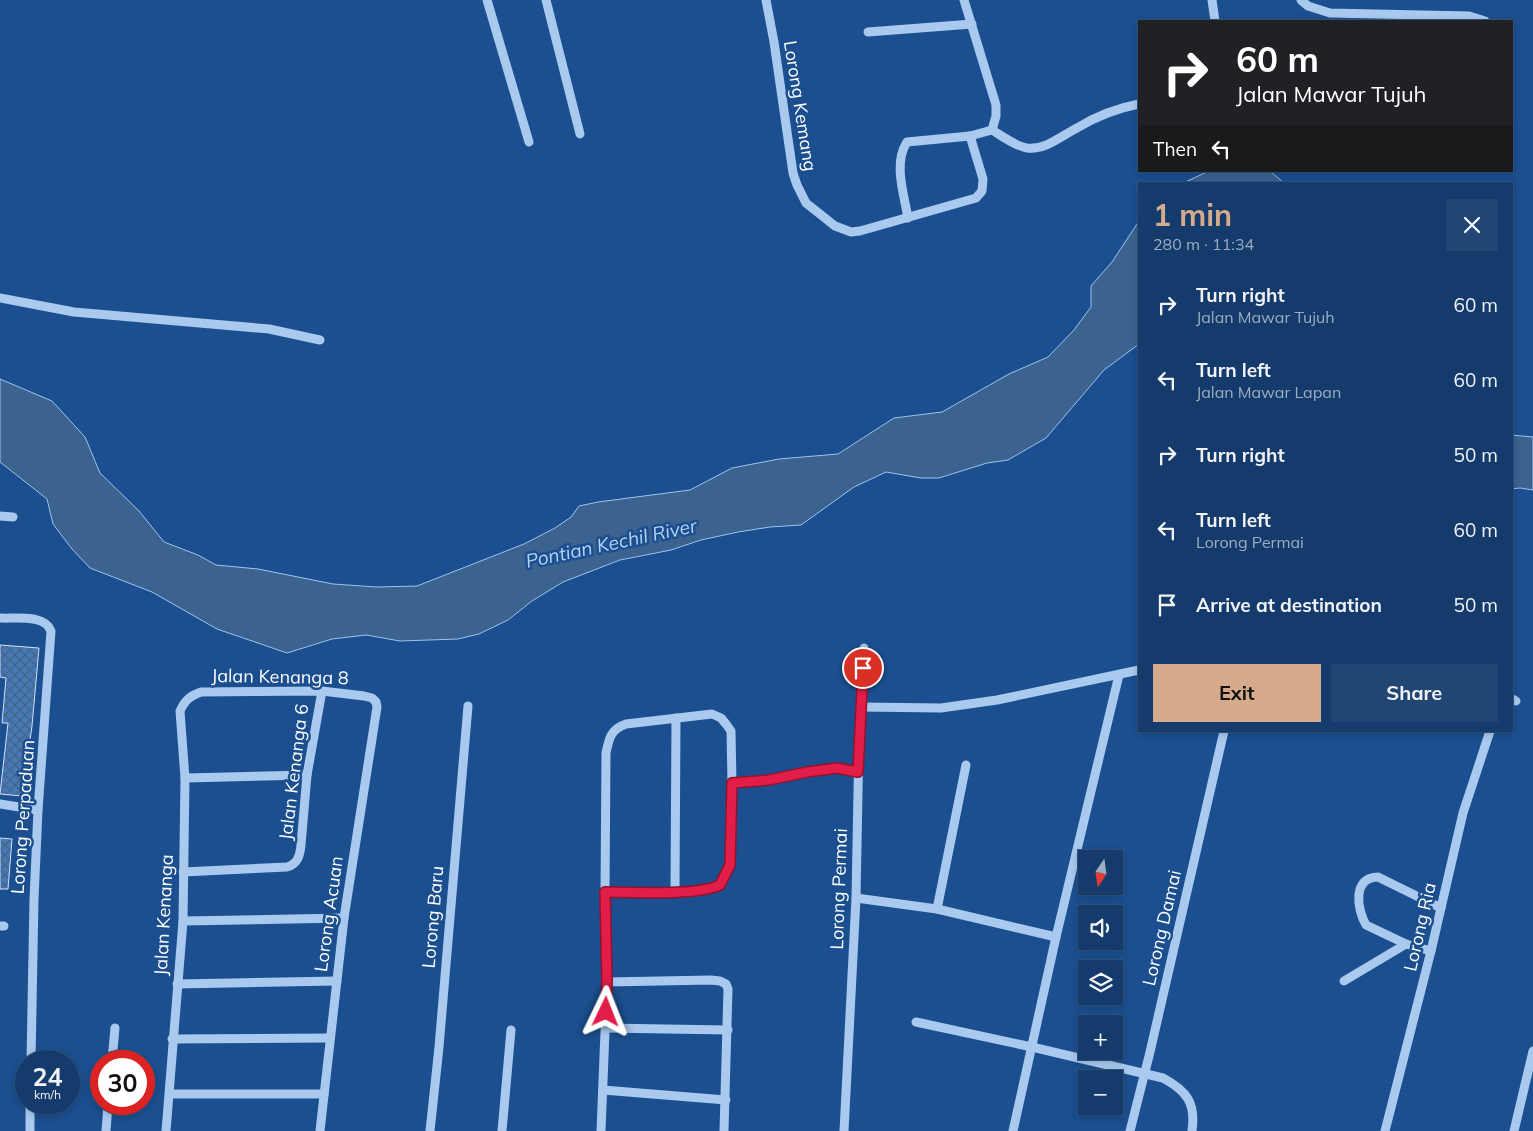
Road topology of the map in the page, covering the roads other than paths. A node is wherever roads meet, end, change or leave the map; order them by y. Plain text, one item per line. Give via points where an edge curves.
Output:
1 (487, 0) edge
2 (546, 0) edge
3 (766, 0) edge
4 (964, 0) edge
5 (1212, 0) edge
6 (1301, 0) edge
7 (1215, 20) edge
8 (1483, 20) edge
9 (972, 24) junction
10 (868, 32) dead end
11 (1138, 104) edge
12 (992, 130) junction
13 (580, 134) dead end
14 (970, 136) junction
15 (529, 142) dead end
16 (908, 218) junction
17 (0, 298) edge
18 (320, 340) dead end
19 (0, 516) edge
20 (13, 517) dead end
21 (0, 618) edge
22 (864, 648) dead end
23 (1138, 670) edge
24 (1119, 675) junction
25 (322, 691) junction
26 (184, 702) joint
27 (376, 702) joint
28 (468, 706) dead end
29 (861, 707) junction
30 (676, 718) junction
31 (1224, 732) edge
32 (1490, 732) edge
33 (966, 765) dead end
34 (858, 772) junction
35 (307, 775) junction
36 (185, 778) junction
37 (732, 783) junction
38 (0, 804) edge
39 (38, 810) junction
40 (183, 872) junction
41 (675, 891) junction
42 (605, 892) junction
43 (856, 898) junction
44 (1441, 908) junction
45 (937, 909) junction
46 (344, 918) junction
47 (182, 921) junction
48 (1056, 937) junction
49 (1406, 944) junction
50 (1431, 951) junction
51 (337, 981) junction
52 (1344, 981) dead end
53 (607, 982) junction
54 (177, 984) junction
55 (916, 1022) dead end
56 (115, 1028) dead end
57 (606, 1028) junction
58 (511, 1030) dead end
59 (728, 1030) junction
60 (330, 1038) junction
61 (172, 1039) junction
62 (1032, 1047) junction
63 (31, 1050) edge
64 (113, 1050) edge
65 (1533, 1051) edge
66 (1144, 1073) junction
67 (603, 1090) junction
68 (170, 1094) junction
69 (324, 1094) junction
70 (726, 1100) junction
71 (30, 1115) edge
72 (107, 1115) edge
73 (1192, 1127) edge
74 (30, 1131) edge
75 (106, 1131) edge
76 (166, 1131) edge
77 (320, 1131) edge
78 (430, 1131) edge
79 (502, 1131) edge
80 (601, 1131) edge
81 (724, 1131) edge
82 (844, 1131) edge
83 (1013, 1131) edge
84 (1130, 1131) edge
85 (1385, 1131) edge
86 (1514, 1131) edge

1 - 15 street
2 - 13 street
3 - 16 street, Lorong Kemang via 793,174 802,196 835,226 851,232
4 - 9 street
5 - 7 street
6 - 8 street via 1330,14 1469,16
9 - 10 street
9 - 12 street via 996,105
11 - 12 street via 1108,114 1040,146 1021,146
12 - 14 street
14 - 16 street, Lorong Kemang via 983,179 980,194 976,198
14 - 16 street via 907,142 902,151 900,174
17 - 18 street via 74,312 269,329
19 - 20 street
21 - 39 street, Lorong Perpaduan via 43,621 52,631
22 - 29 street, Lorong Permai
23 - 24 street
24 - 29 street via 942,708
24 - 48 street
25 - 26 street, Jalan Kenanga 8 via 201,692
25 - 27 street, Jalan Kenanga 8 via 364,696
25 - 35 street, Jalan Kenanga 6
26 - 36 street, Jalan Kenanga via 180,723
27 - 46 street, Lorong Acuan
28 - 78 street, Lorong Baru
29 - 34 street, Lorong Permai
30 - 37 street via 712,714 721,718 731,731
30 - 41 street
30 - 42 street via 626,724 612,732 606,753
31 - 66 street, Lorong Damai
32 - 44 street, Lorong Ria via 1463,813
33 - 45 street
34 - 37 street via 837,768
34 - 43 street, Lorong Permai
35 - 36 street
35 - 40 street, Jalan Kenanga 6 via 301,845 292,866
36 - 40 street, Jalan Kenanga
37 - 41 street via 730,865 720,885
38 - 39 street
39 - 63 street, Lorong Perpaduan
40 - 47 street, Jalan Kenanga
41 - 42 street
42 - 53 street
43 - 45 street
43 - 82 street, Lorong Permai
44 - 49 street via 1378,877 1365,882 1359,891 1358,902 1366,925
44 - 50 street, Lorong Ria
45 - 48 street
46 - 47 street
46 - 51 street, Lorong Acuan
47 - 54 street, Jalan Kenanga
48 - 62 street
49 - 50 street
49 - 52 street
50 - 85 street, Lorong Ria
51 - 54 street
51 - 60 street, Lorong Acuan
53 - 57 street
53 - 59 street via 720,981 728,988
54 - 61 street, Jalan Kenanga
55 - 62 street
56 - 64 street
57 - 59 street
57 - 67 street
58 - 79 street
59 - 70 street
60 - 61 street
60 - 69 street, Lorong Acuan
61 - 68 street, Jalan Kenanga
62 - 66 street
62 - 83 street
65 - 86 street
66 - 73 street via 1163,1078 1183,1091 1193,1112
66 - 84 street, Lorong Damai
67 - 70 street
67 - 80 street
68 - 69 street
68 - 76 street, Jalan Kenanga
69 - 77 street, Lorong Acuan
70 - 81 street
71 - 74 street
72 - 75 street

